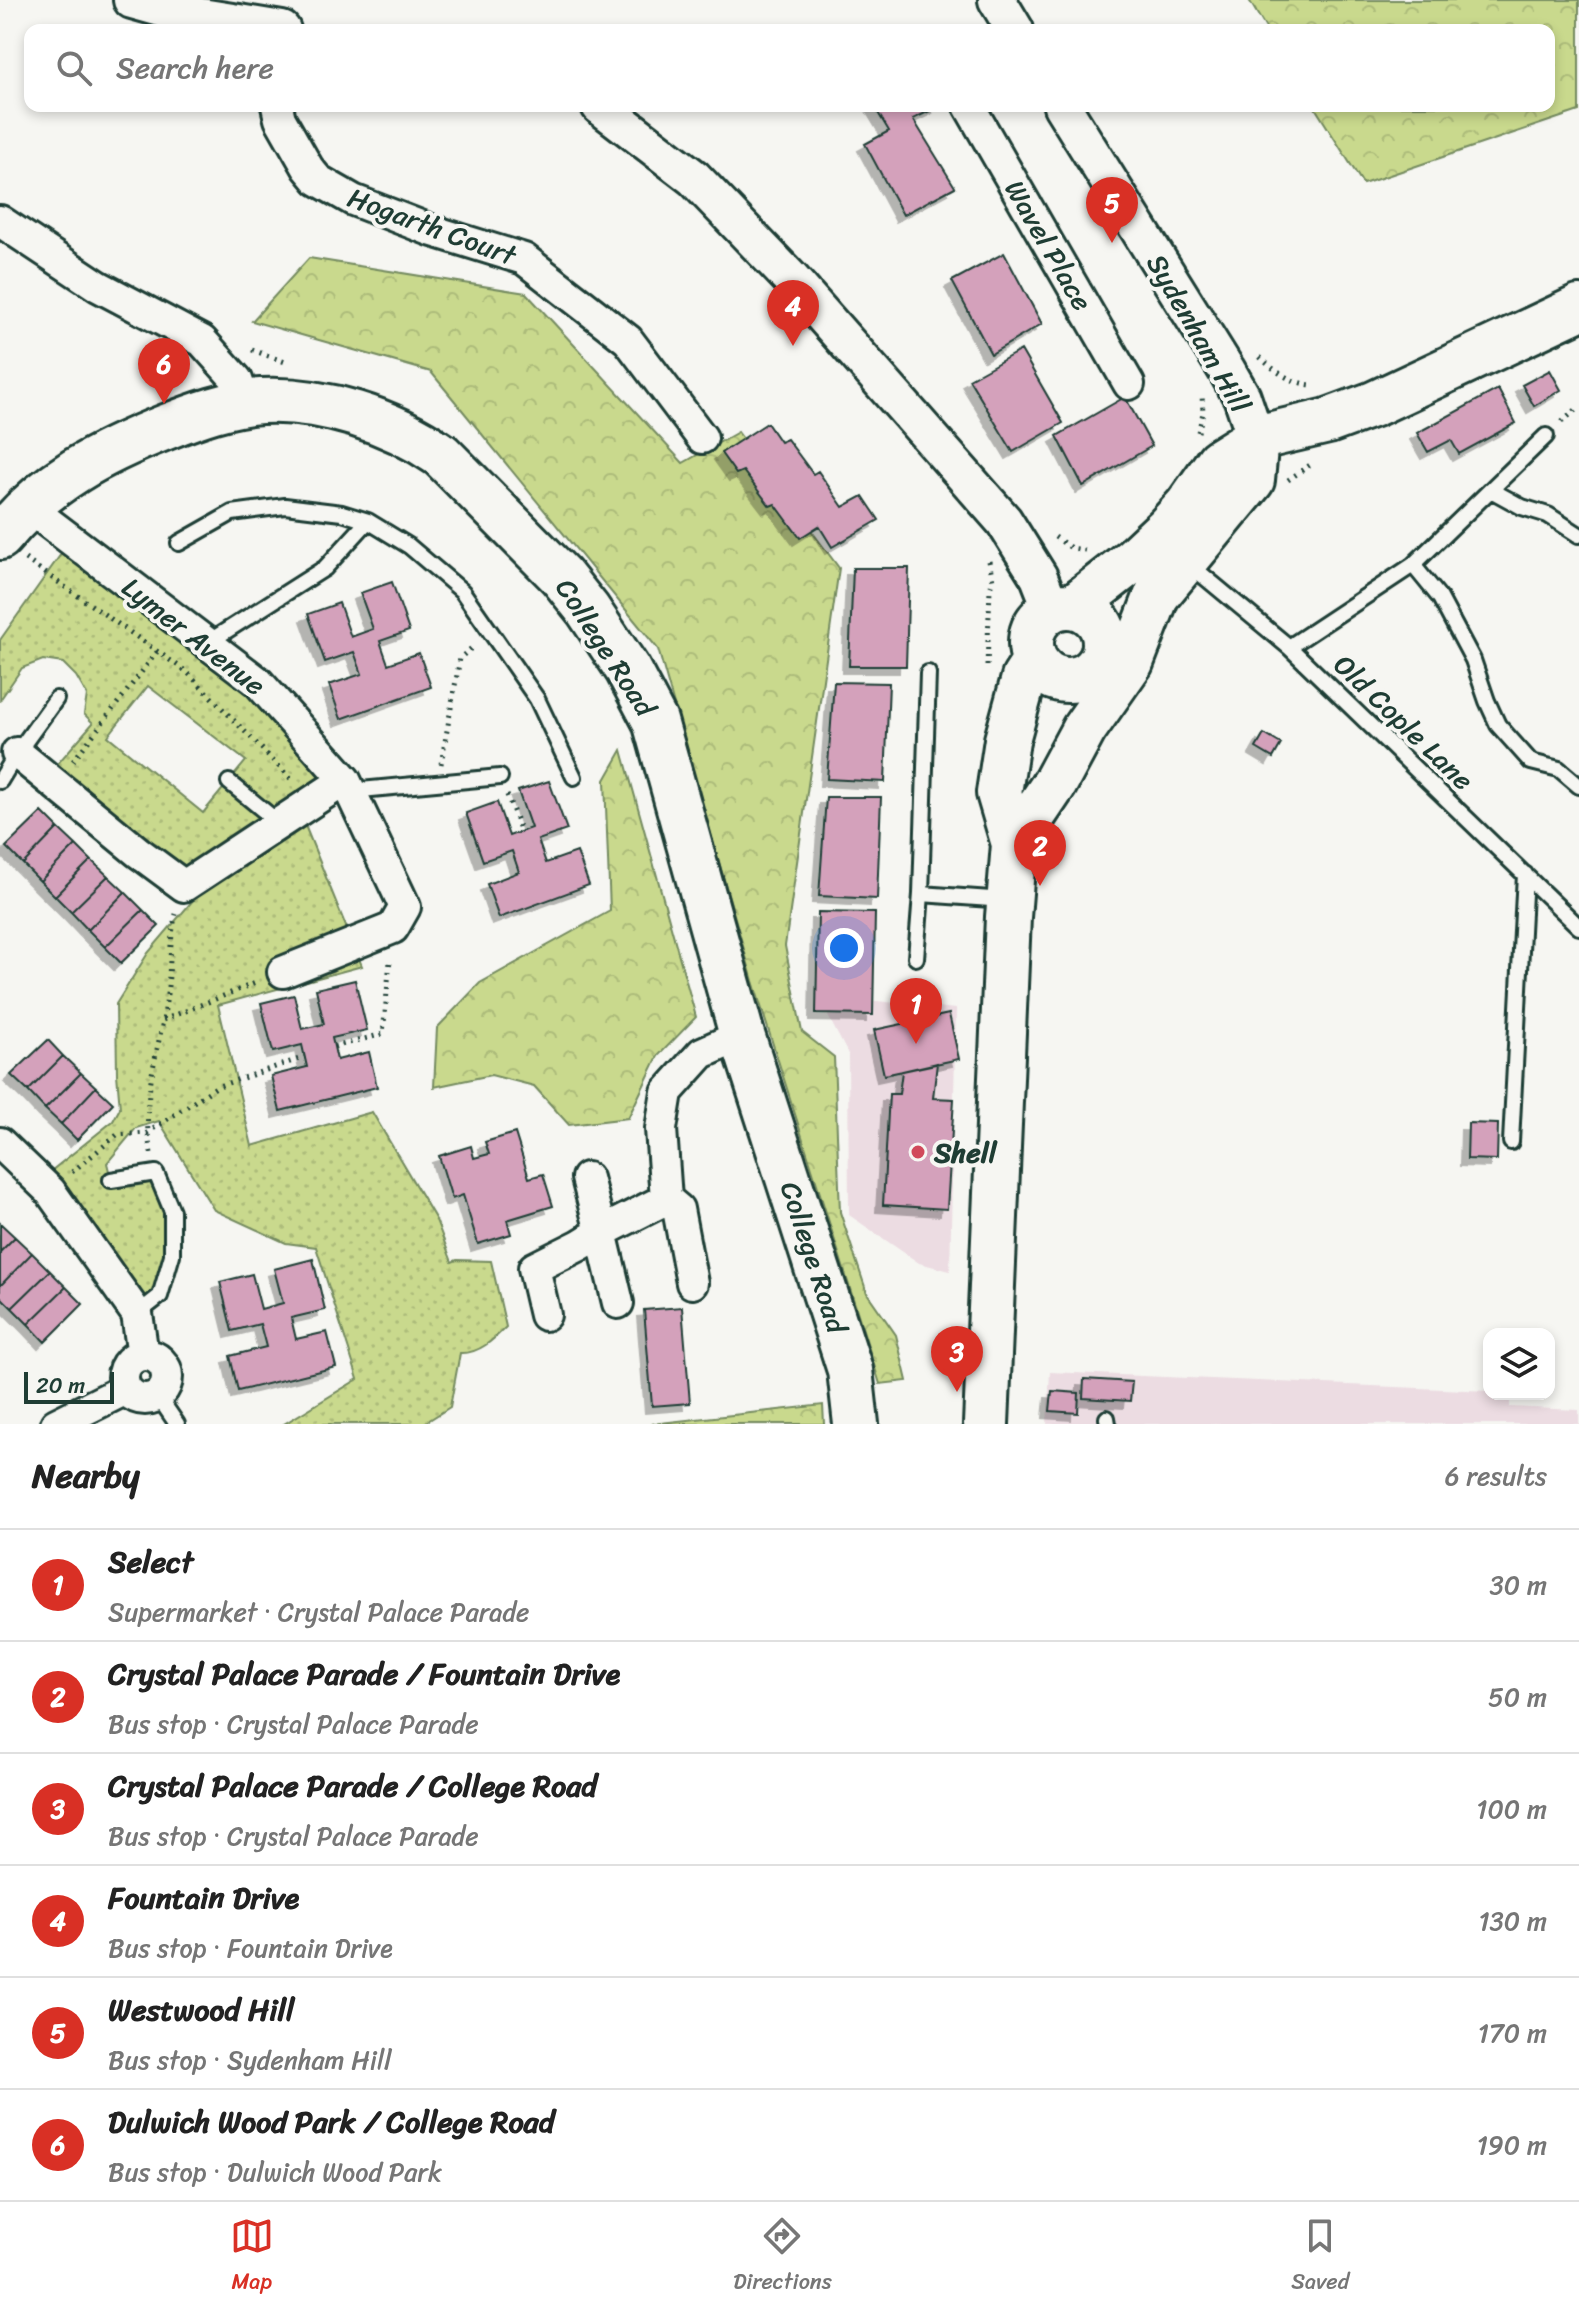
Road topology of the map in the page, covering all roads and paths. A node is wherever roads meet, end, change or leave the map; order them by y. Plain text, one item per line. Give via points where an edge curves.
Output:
1 (132, 0) edge
2 (997, 0) edge
3 (244, 24) edge
4 (1011, 24) edge
5 (278, 112) edge
6 (608, 112) edge
7 (972, 112) edge
8 (1066, 112) edge
9 (0, 221) edge
10 (1579, 308) edge
11 (1254, 351) dead end
12 (1129, 384) dead end
13 (1317, 385) dead end
14 (245, 403) junction
15 (1546, 436) dead end
16 (702, 438) dead end
17 (1256, 438) junction
18 (1491, 490) junction
19 (368, 521) junction
20 (16, 534) edge
21 (1579, 535) edge
22 (1056, 537) dead end
23 (179, 543) dead end
24 (1061, 543) dead end
25 (1186, 561) junction
26 (1413, 565) junction
27 (993, 580) dead end
28 (1157, 595) junction
29 (1063, 608) junction
30 (491, 633) junction
31 (1105, 638) junction
32 (207, 643) junction
33 (1289, 647) junction
34 (157, 651) junction
35 (1035, 661) junction
36 (987, 666) dead end
37 (928, 673) dead end
38 (1099, 682) junction
39 (56, 699) dead end
40 (17, 753) junction
41 (500, 777) joint
42 (574, 777) dead end
43 (0, 781) edge
44 (229, 782) dead end
45 (438, 783) junction
46 (55, 784) junction
47 (347, 786) junction
48 (1579, 786) edge
49 (313, 801) junction
50 (279, 823) junction
51 (1025, 826) junction
52 (521, 832) dead end
53 (1525, 874) junction
54 (184, 886) junction
55 (921, 894) junction
56 (1010, 900) junction
57 (1579, 927) edge
58 (393, 928) junction
59 (916, 958) dead end
60 (283, 972) joint
61 (162, 1020) junction
62 (742, 1035) junction
63 (334, 1047) dead end
64 (305, 1057) dead end
65 (147, 1133) junction
66 (1511, 1142) dead end
67 (0, 1143) edge
68 (156, 1173) junction
69 (587, 1178) dead end
70 (111, 1180) dead end
71 (50, 1191) junction
72 (666, 1199) junction
73 (601, 1232) junction
74 (692, 1283) dead end
75 (618, 1303) dead end
76 (137, 1314) junction
77 (545, 1315) dead end
78 (143, 1355) junction
79 (126, 1389) junction
80 (158, 1396) junction
81 (56, 1424) edge
82 (177, 1424) edge
83 (856, 1424) edge
84 (986, 1424) edge

1 - 3 street
2 - 4 street
5 - 16 street, Hogarth Court via 318,180 353,200 433,231 524,259 628,340
6 - 29 street via 694,178 800,289 1004,521
7 - 12 street, Wavel Place
8 - 17 street, Sydenham Hill via 1226,369
9 - 14 street via 98,286 202,341 237,380
10 - 17 main road via 1374,404
11 - 13 path via 1278,373
14 - 20 main road, College Road via 196,415 76,469 48,488
14 - 62 main road, College Road via 318,406 390,426 425,444 561,576 588,610 628,670 660,735
15 - 18 lane
17 - 25 main road via 1252,480
17 - 29 main road via 1219,461 1188,505 1134,559
18 - 21 lane
18 - 26 lane
19 - 23 lane via 285,506 232,513
19 - 30 lane via 409,546 462,591
19 - 32 lane via 325,568
20 - 32 street, Lymer Avenue
20 - 34 path
22 - 24 path
25 - 28 main road
25 - 33 lane, Old Cople Lane
26 - 33 lane
26 - 48 lane via 1440,598 1473,660 1498,725 1531,762 1559,769
27 - 36 path
28 - 31 main road
28 - 38 main road via 1131,662
29 - 31 main road via 1094,617
29 - 35 main road via 1040,619 1033,630
30 - 42 lane via 537,699
30 - 45 path via 460,658
31 - 38 main road via 1101,662 1092,671
32 - 47 street, Lymer Avenue via 258,682
33 - 53 lane, Old Cople Lane
34 - 46 path
34 - 49 path via 187,672
35 - 38 main road via 1051,677
35 - 51 main road via 1024,678 1007,740 999,793
37 - 55 lane
38 - 51 main road via 1084,729
39 - 40 lane
40 - 43 lane
40 - 46 street
41 - 45 lane
41 - 52 path
44 - 50 lane
45 - 47 lane
46 - 54 street
47 - 49 street
47 - 58 street, Lymer Avenue via 405,907
49 - 50 street
50 - 54 street
51 - 56 main road
53 - 57 lane, Old Cople Lane
53 - 66 lane
54 - 61 path via 174,919
55 - 56 lane
55 - 59 lane
56 - 84 main road
58 - 60 street
58 - 63 path via 383,1034
60 - 61 path
61 - 65 path via 148,1091
62 - 72 street via 702,1053 667,1092 661,1129
62 - 83 main road, College Road via 850,1370
64 - 65 path via 216,1087
65 - 68 path
65 - 71 path via 117,1135
67 - 71 street
68 - 70 lane
68 - 76 lane via 172,1211 172,1255 160,1296
69 - 73 street
71 - 76 street
72 - 73 street
72 - 74 street via 678,1209
73 - 75 street
73 - 77 street via 534,1268
76 - 78 street
78 - 79 street via 127,1364
78 - 80 street via 159,1359 168,1374
79 - 80 street via 141,1400
79 - 81 street
80 - 82 lane

